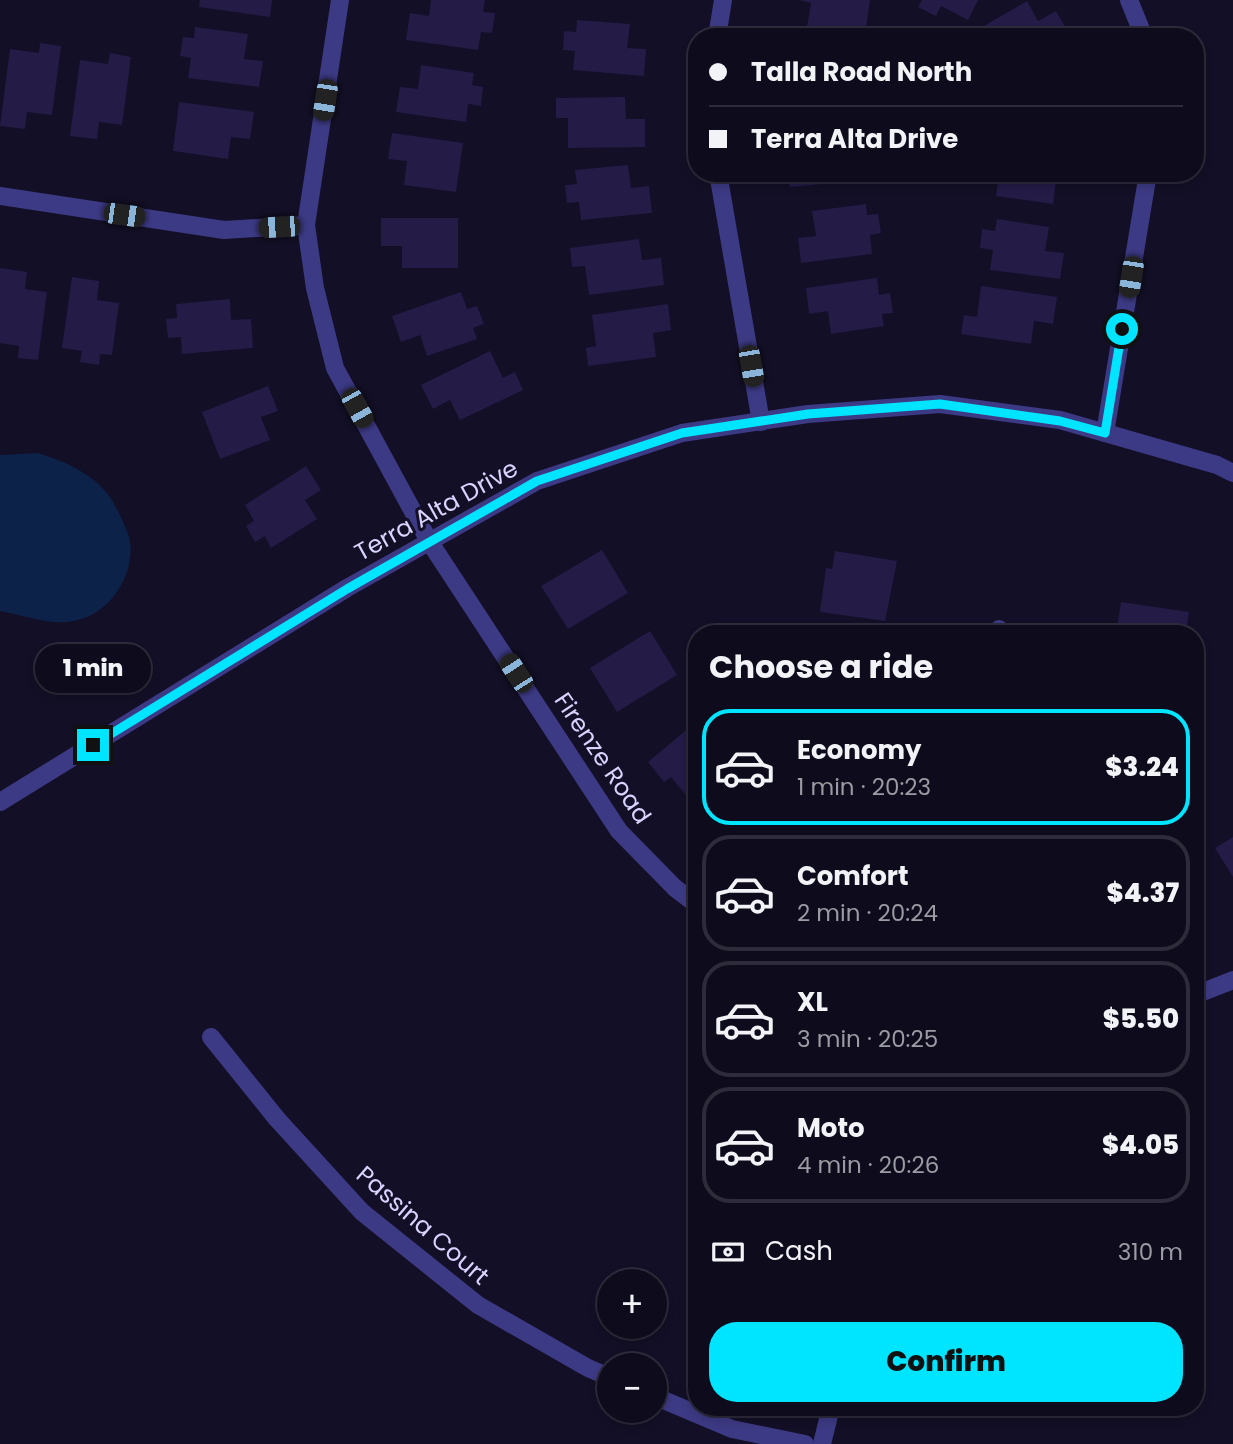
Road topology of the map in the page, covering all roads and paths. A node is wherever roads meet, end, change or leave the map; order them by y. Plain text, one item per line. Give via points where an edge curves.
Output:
1 (340, 0) edge
2 (723, 0) edge
3 (1129, 0) edge
4 (719, 28) edge
5 (1140, 28) edge
6 (720, 182) edge
7 (1146, 182) edge
8 (0, 197) edge
9 (306, 225) junction
10 (761, 422) junction
11 (1105, 433) junction
12 (1233, 473) edge
13 (429, 541) junction
14 (0, 802) edge
15 (688, 898) edge
16 (1233, 981) edge
17 (1204, 992) edge
18 (211, 1037) dead end
19 (597, 1372) edge
20 (667, 1402) edge
21 (688, 1410) edge
22 (701, 1416) edge
23 (829, 1416) edge
24 (805, 1444) edge
25 (822, 1444) edge

1 - 9 street, Firenze Road
2 - 4 street
3 - 5 street
6 - 10 street
7 - 11 street
8 - 9 street via 224,230
9 - 13 street, Firenze Road via 315,288 335,368
10 - 11 street, Terra Alta Drive via 940,404 1060,421
10 - 13 street, Terra Alta Drive via 682,433 537,481
11 - 12 street, Terra Alta Drive
13 - 14 street, Terra Alta Drive
13 - 15 street, Firenze Road via 620,831
16 - 17 street
18 - 19 street, Passina Court via 277,1119 362,1212 478,1305
20 - 21 street
22 - 24 street via 732,1429
23 - 25 street

